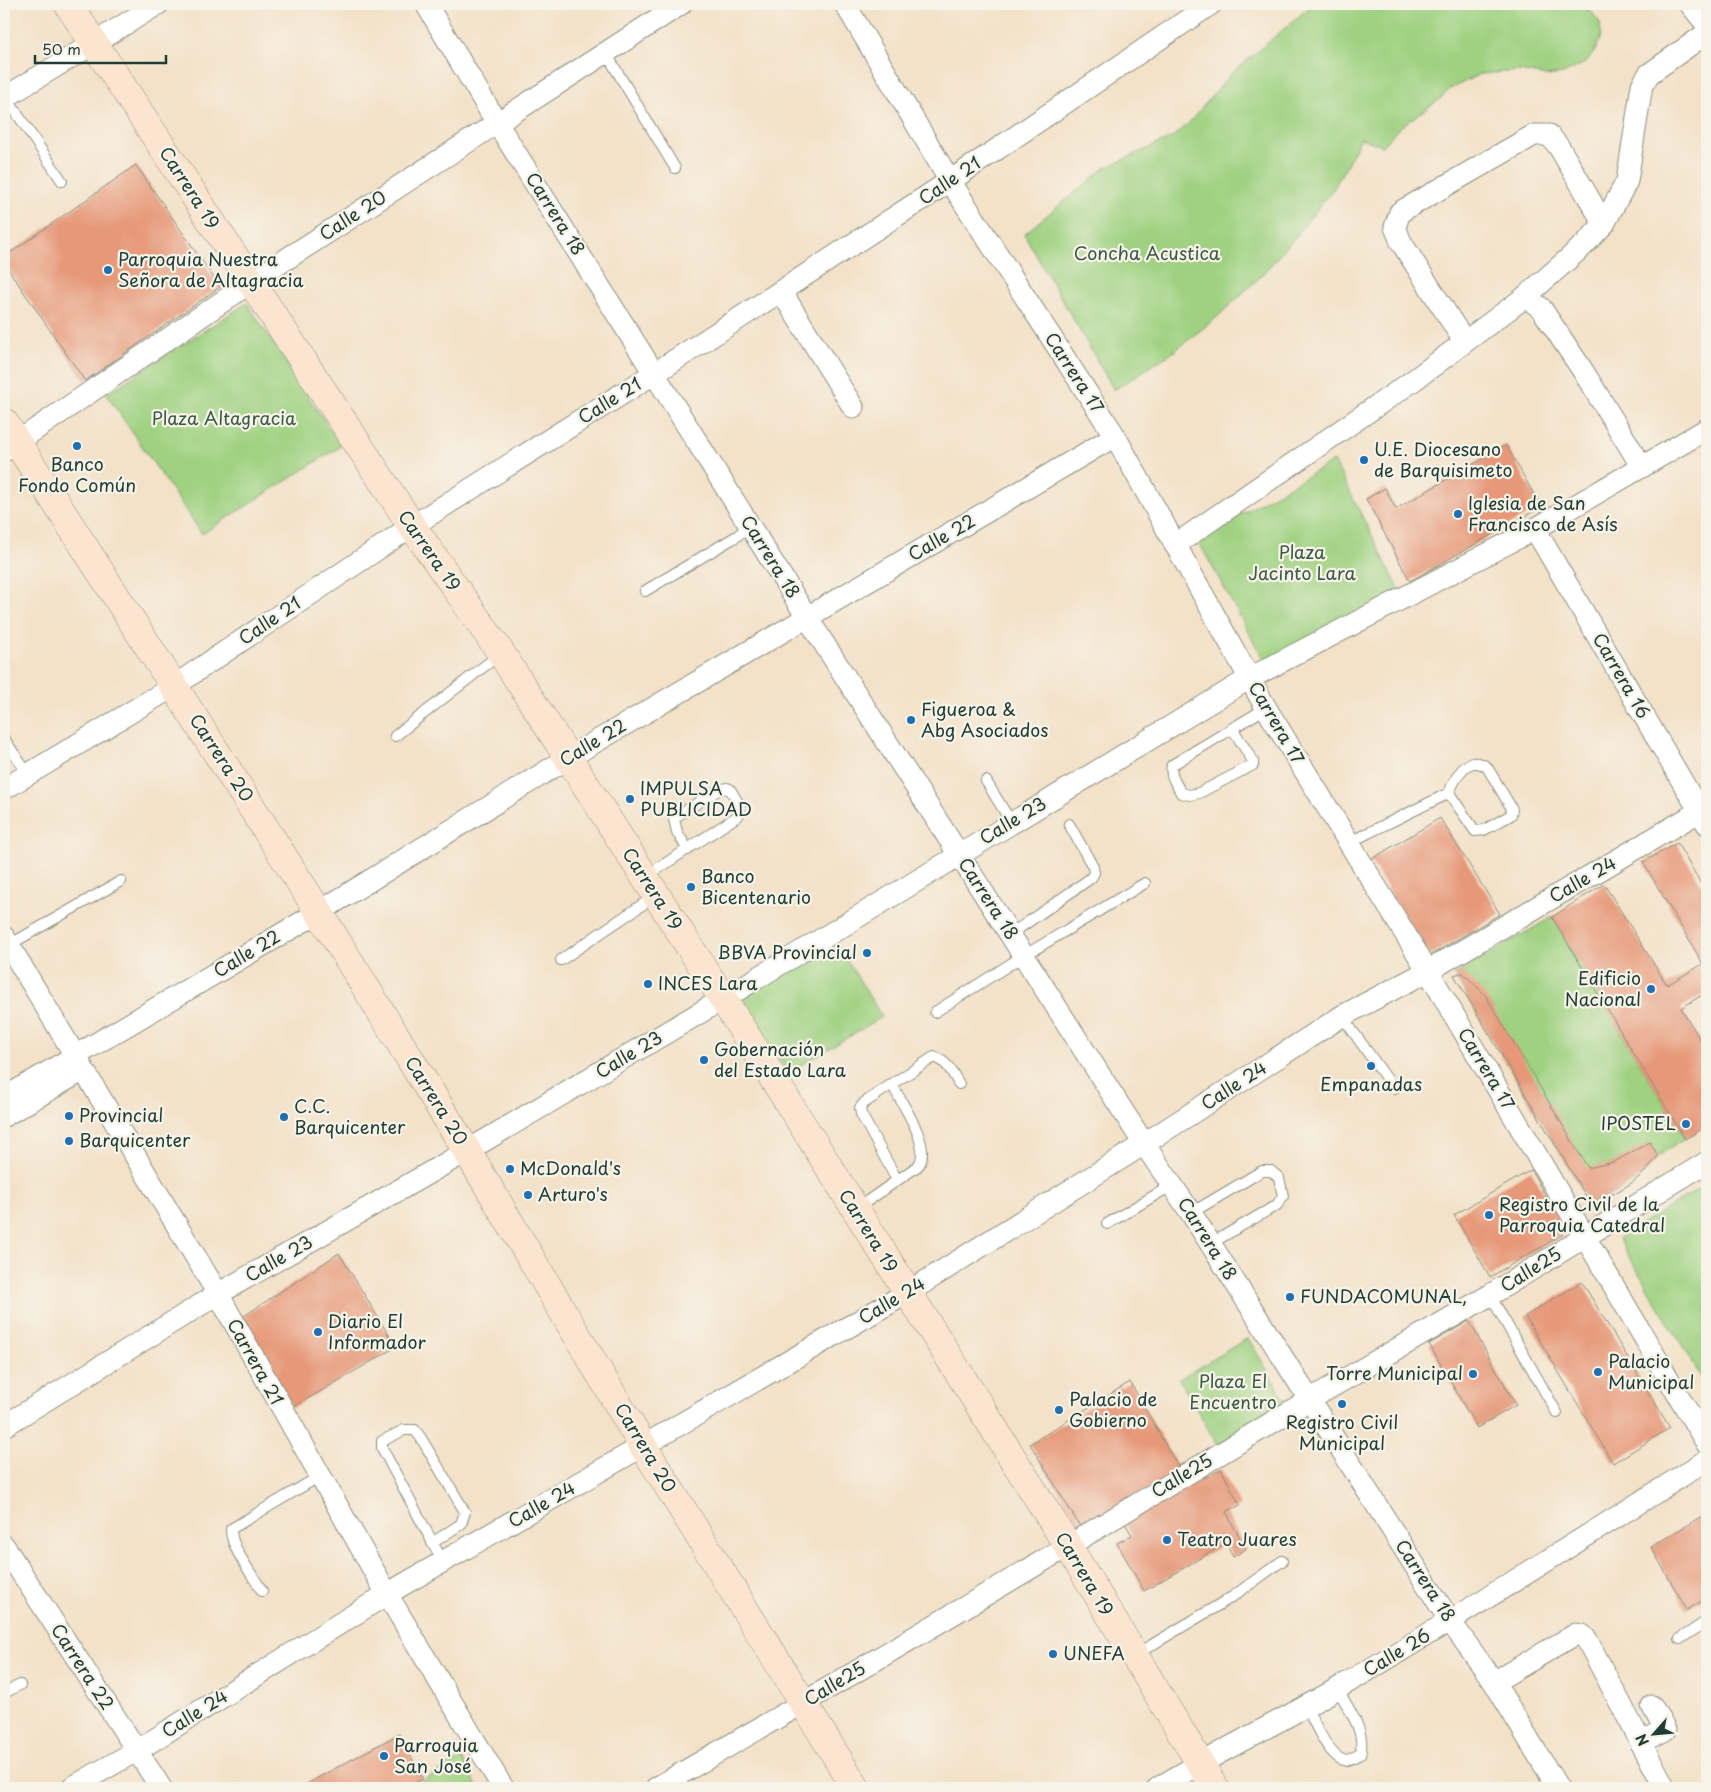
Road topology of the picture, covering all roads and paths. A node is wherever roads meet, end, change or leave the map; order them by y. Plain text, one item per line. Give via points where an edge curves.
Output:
1 (68, 4) edge
2 (158, 4) edge
3 (426, 4) edge
4 (681, 4) edge
5 (845, 4) edge
6 (1211, 4) edge
7 (1690, 4) edge
8 (1187, 10) edge
9 (1707, 25) edge
10 (1707, 33) edge
11 (94, 44) junction
12 (606, 53) junction
13 (5, 98) edge
14 (497, 123) junction
15 (675, 168) dead end
16 (62, 181) dead end
17 (950, 181) junction
18 (1604, 224) junction
19 (251, 282) junction
20 (781, 291) junction
21 (1525, 297) junction
22 (1464, 342) junction
23 (655, 373) junction
24 (853, 407) dead end
25 (1707, 429) edge
26 (1115, 436) junction
27 (8, 438) edge
28 (1642, 467) junction
29 (750, 525) junction
30 (412, 526) junction
31 (1535, 529) junction
32 (1175, 545) junction
33 (645, 591) dead end
34 (807, 617) junction
35 (501, 653) junction
36 (1250, 678) junction
37 (174, 686) junction
38 (1266, 708) junction
39 (1232, 728) junction
40 (396, 736) dead end
41 (4, 739) edge
42 (568, 758) junction
43 (28, 774) junction
44 (986, 781) dead end
45 (4, 789) edge
46 (1449, 793) junction
47 (1705, 814) edge
48 (1012, 822) junction
49 (1069, 824) dead end
50 (1348, 843) junction
51 (688, 850) junction
52 (959, 854) junction
53 (121, 882) dead end
54 (1146, 883) dead end
55 (650, 887) junction
56 (319, 912) junction
57 (1011, 934) junction
58 (6, 941) edge
59 (1024, 956) junction
60 (561, 960) dead end
61 (1428, 970) junction
62 (723, 999) junction
63 (935, 1012) dead end
64 (1342, 1016) junction
65 (79, 1064) junction
66 (892, 1084) junction
67 (959, 1084) dead end
68 (1394, 1089) dead end
69 (4, 1098) edge
70 (4, 1116) edge
71 (1144, 1144) junction
72 (467, 1151) junction
73 (1707, 1162) edge
74 (897, 1180) junction
75 (1172, 1185) junction
76 (855, 1210) junction
77 (1191, 1214) junction
78 (1107, 1224) dead end
79 (1585, 1237) junction
80 (1210, 1244) junction
81 (907, 1293) junction
82 (218, 1294) junction
83 (1490, 1295) junction
84 (1309, 1400) junction
85 (1557, 1413) dead end
86 (4, 1426) edge
87 (1707, 1444) edge
88 (644, 1446) junction
89 (1707, 1460) edge
90 (320, 1476) junction
91 (432, 1543) junction
92 (4, 1546) edge
93 (1068, 1546) junction
94 (1282, 1560) dead end
95 (443, 1562) junction
96 (262, 1591) dead end
97 (387, 1594) junction
98 (1707, 1621) edge
99 (1450, 1622) junction
100 (1680, 1639) dead end
101 (1134, 1656) junction
102 (1494, 1682) junction
103 (20, 1686) dead end
104 (1337, 1688) junction
105 (4, 1693) edge
106 (803, 1704) junction
107 (1306, 1706) junction
108 (1652, 1706) dead end
109 (1641, 1743) junction
110 (136, 1751) junction
111 (1199, 1763) junction
112 (71, 1788) edge
113 (161, 1788) edge
114 (503, 1788) edge
115 (656, 1788) edge
116 (856, 1788) edge
117 (1158, 1788) edge
118 (1215, 1788) edge
119 (1558, 1788) edge
120 (1665, 1788) edge

1 - 11 street, Carrera 19
2 - 11 street
3 - 14 street, Carrera 18
4 - 12 street, Calle 20
5 - 17 street, Carrera 17
6 - 8 street, Calle 21
7 - 9 street
8 - 17 street, Calle 21
10 - 18 street via 1649,74 1642,85 1627,181
11 - 13 street
11 - 19 street, Carrera 19
12 - 14 street, Calle 20
12 - 15 lane
13 - 16 lane
14 - 19 street, Calle 20
14 - 23 street, Carrera 18
17 - 20 street, Calle 21
17 - 26 street, Carrera 17
18 - 21 street via 1584,246
18 - 22 street via 1559,146 1549,135 1534,135 1400,212 1395,227 1401,242
19 - 27 street, Calle 20
19 - 30 street, Carrera 19
20 - 23 street, Calle 21
20 - 24 street
21 - 22 street
21 - 28 street via 1541,308
22 - 32 street
23 - 29 street, Carrera 18
23 - 30 street, Calle 21
25 - 28 street, Calle 23
26 - 32 street, Carrera 17
26 - 34 street, Calle 22
27 - 37 street, Carrera 20
28 - 31 street, Calle 23
29 - 33 lane
29 - 34 street, Carrera 18
30 - 35 street, Carrera 19
30 - 37 street, Calle 21
31 - 36 street, Calle 23
31 - 47 street, Carrera 16
32 - 36 street, Carrera 17
34 - 42 street, Calle 22
34 - 52 street, Carrera 18
35 - 40 lane
35 - 42 street, Carrera 19
36 - 38 street, Carrera 17
36 - 48 street, Calle 23
37 - 43 street, Calle 21
37 - 56 street, Carrera 20
38 - 39 lane
38 - 50 street, Carrera 17
39 - 39 lane via 1172,765 1170,769 1182,793 1190,796 1253,765
41 - 43 lane
42 - 55 street, Carrera 19
42 - 56 street, Calle 22
43 - 45 street, Calle 21
44 - 48 lane
46 - 46 lane via 1475,831 1484,830 1511,815 1512,809 1487,767 1481,763 1463,768
46 - 50 lane
47 - 61 street, Calle 24
48 - 52 street, Calle 23
49 - 57 lane via 1094,873
50 - 61 street, Carrera 17
51 - 51 lane via 738,816 740,806 730,789 718,790 674,819 677,832
51 - 55 lane
52 - 57 street, Carrera 18
52 - 62 street, Calle 23
53 - 58 lane
54 - 59 lane
55 - 60 lane
55 - 62 street, Carrera 19
56 - 65 street, Calle 22
56 - 72 street, Carrera 20
57 - 59 street, Carrera 18
58 - 65 street, Carrera 21
59 - 63 lane
59 - 71 street, Carrera 18
61 - 64 street, Calle 24
61 - 79 street, Carrera 17
62 - 72 street, Calle 23
62 - 76 street, Carrera 19
64 - 68 lane
64 - 71 street, Calle 24
65 - 69 street
65 - 70 street
65 - 82 street, Carrera 21
66 - 67 lane via 934,1057 948,1065
66 - 74 lane via 921,1138 922,1153 921,1163
66 - 74 lane via 860,1108
71 - 75 street, Carrera 18
71 - 81 street, Calle 24
72 - 82 street, Calle 23
72 - 88 street, Carrera 20
73 - 79 street, Calle25
74 - 76 lane
75 - 77 street, Carrera 18
75 - 78 lane
76 - 81 street, Carrera 19
77 - 80 street, Carrera 18
77 - 80 lane via 1262,1172 1271,1171 1280,1178 1283,1196 1277,1205
79 - 83 street, Calle25
79 - 87 street, Carrera 17
80 - 84 street, Carrera 18
81 - 88 street, Calle 24
81 - 93 street, Carrera 19
82 - 86 street, Calle 23
82 - 90 street, Carrera 21
83 - 84 street, Calle25
83 - 85 lane
84 - 93 street, Calle25
84 - 99 street, Carrera 18
88 - 95 street, Calle 24
88 - 106 street, Carrera 20
89 - 99 street, Calle 26
90 - 96 lane via 231,1529 234,1544
90 - 97 street, Carrera 21
91 - 91 lane via 382,1448 382,1441 404,1430 415,1430 421,1438 465,1512 461,1524
91 - 95 lane
92 - 110 street, Carrera 22
93 - 101 street, Carrera 19
93 - 106 street, Calle25
94 - 101 lane via 1232,1597
95 - 97 street, Calle 24
97 - 110 street, Calle 24
97 - 114 street, Carrera 21
98 - 100 lane
99 - 102 street, Carrera 18
99 - 104 street, Calle 26
101 - 111 street, Carrera 19
102 - 109 street via 1576,1634 1582,1635
102 - 119 street, Carrera 18
103 - 105 lane
104 - 107 street, Calle 26
104 - 107 lane via 1359,1730 1360,1754 1345,1760 1332,1753
106 - 115 street, Calle25
106 - 116 street, Carrera 20
107 - 111 street, Calle 26
108 - 109 street via 1669,1738
109 - 120 street
110 - 112 street, Calle 24
110 - 113 street, Carrera 22
111 - 117 street, Calle 26
111 - 118 street, Carrera 19

